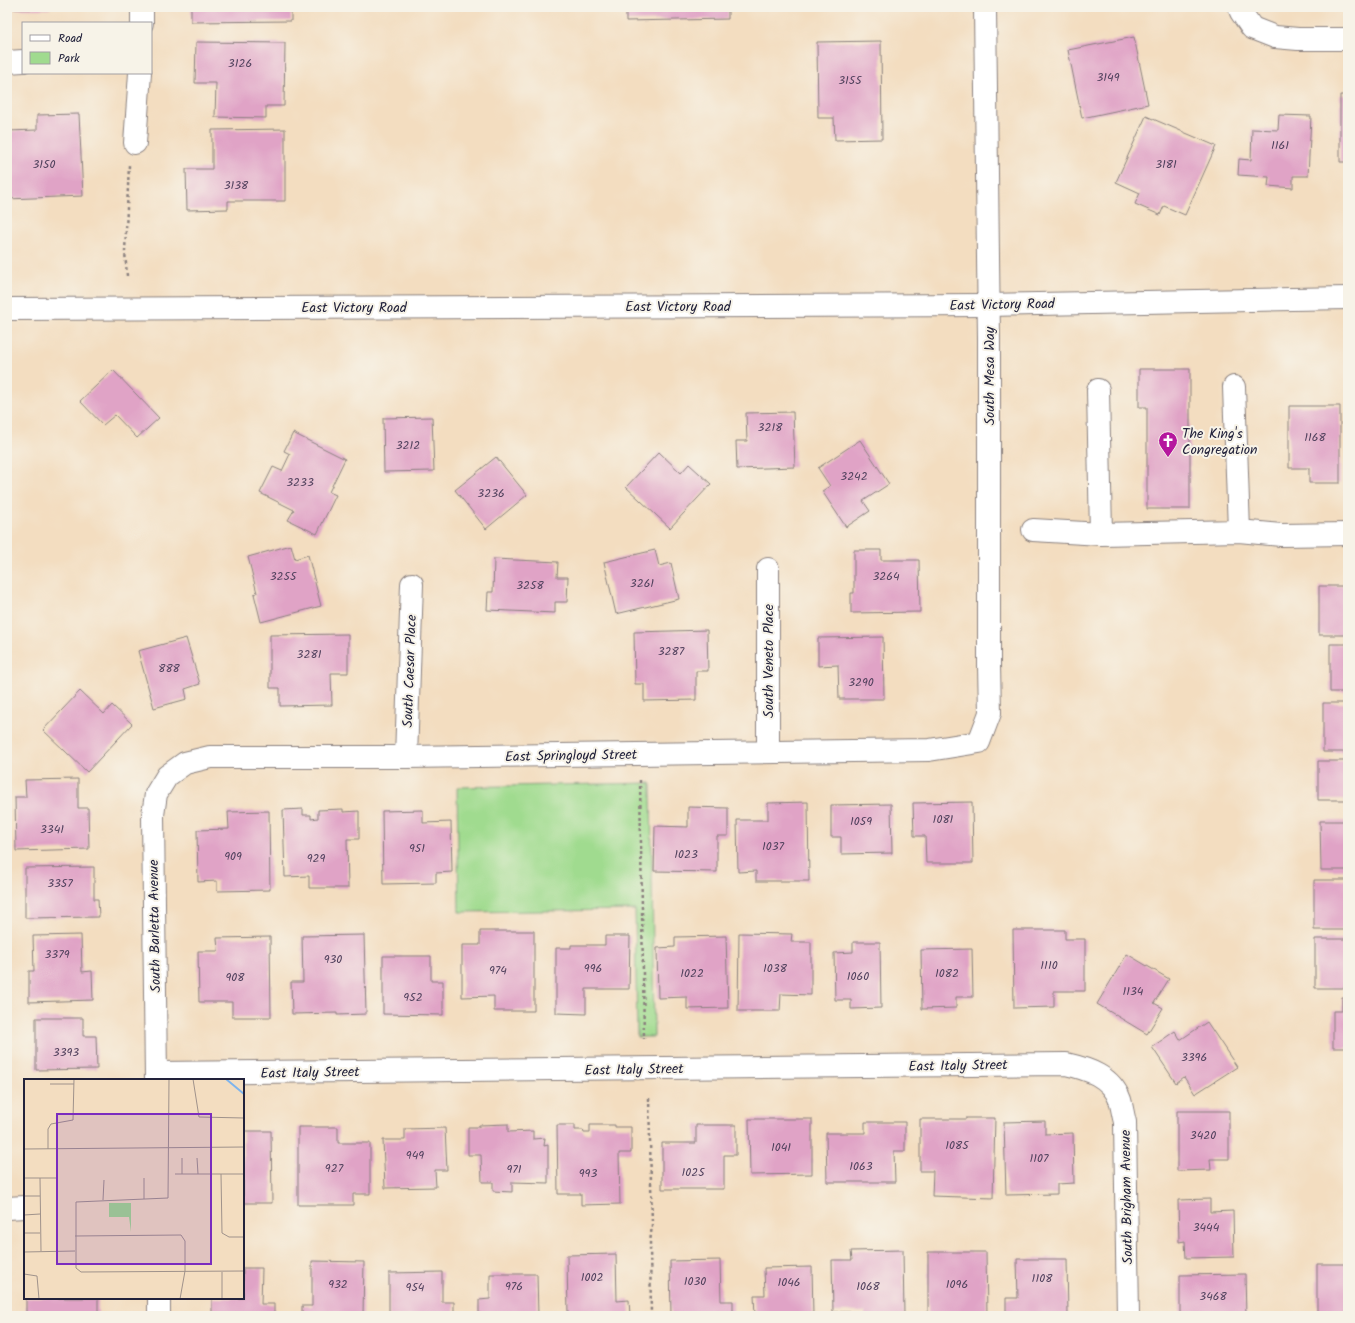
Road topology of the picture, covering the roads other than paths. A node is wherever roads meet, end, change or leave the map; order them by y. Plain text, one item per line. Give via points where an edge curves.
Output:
1 (142, 7) edge
2 (985, 7) edge
3 (1239, 7) edge
4 (142, 22) edge
5 (1348, 39) edge
6 (22, 61) edge
7 (7, 62) edge
8 (140, 74) edge
9 (135, 143) road end
10 (1348, 298) edge
11 (989, 305) junction
12 (7, 309) edge
13 (1234, 387) dead end
14 (1098, 390) dead end
15 (1034, 530) dead end
16 (1239, 531) junction
17 (1101, 534) junction
18 (1348, 534) edge
19 (768, 569) dead end
20 (412, 584) dead end
21 (978, 742) joint
22 (768, 752) junction
23 (406, 757) junction
24 (167, 776) joint
25 (156, 1077) edge
26 (1109, 1082) joint
27 (24, 1207) edge
28 (7, 1208) edge
29 (159, 1299) edge
30 (159, 1316) edge
31 (1128, 1316) edge

1 - 4 street
2 - 11 street, South Mesa Way
3 - 5 street via 1252,28 1275,37
6 - 7 street
8 - 9 street
10 - 11 street, East Victory Road
11 - 12 street, East Victory Road
11 - 21 street, South Mesa Way via 990,713
13 - 16 street
14 - 17 street
15 - 17 street
16 - 17 street
16 - 18 street via 1281,535
19 - 22 street, South Veneto Place
20 - 23 street, South Caesar Place
21 - 22 street, East Springloyd Street via 929,750
22 - 23 street, East Springloyd Street
23 - 24 street, East Springloyd Street via 210,757 185,762
24 - 25 street, South Barletta Avenue via 156,794 153,815
25 - 26 street, East Italy Street via 1066,1064 1089,1070
26 - 31 street, South Brigham Avenue via 1120,1099 1125,1122
27 - 28 street
29 - 30 street

